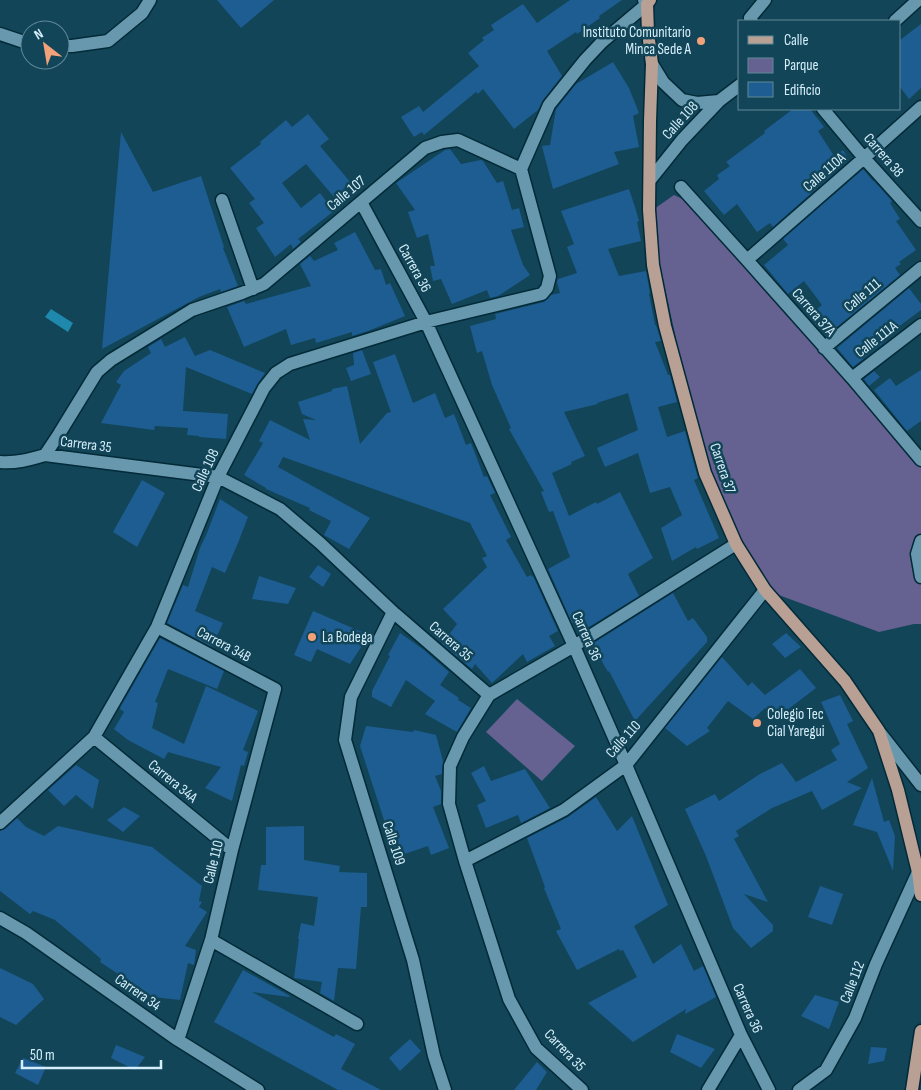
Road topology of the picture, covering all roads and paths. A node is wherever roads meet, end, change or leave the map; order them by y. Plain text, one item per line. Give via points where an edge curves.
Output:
1 (150, 0) edge
2 (765, 0) edge
3 (918, 0) edge
4 (647, 1) edge
5 (751, 20) edge
6 (896, 20) edge
7 (0, 34) edge
8 (20, 41) edge
9 (70, 46) edge
10 (652, 64) junction
11 (738, 87) edge
12 (719, 101) junction
13 (921, 107) edge
14 (824, 110) edge
15 (864, 158) junction
16 (521, 170) junction
17 (650, 180) junction
18 (681, 187) dead end
19 (222, 200) dead end
20 (361, 202) junction
21 (921, 221) edge
22 (747, 260) junction
23 (921, 268) edge
24 (254, 289) junction
25 (426, 322) junction
26 (921, 325) edge
27 (824, 348) junction
28 (852, 378) junction
29 (916, 444) edge
30 (45, 455) junction
31 (921, 460) edge
32 (0, 462) edge
33 (218, 477) junction
34 (921, 540) edge
35 (736, 544) junction
36 (921, 577) edge
37 (764, 590) junction
38 (393, 612) junction
39 (158, 627) junction
40 (574, 646) junction
41 (275, 689) joint
42 (489, 695) junction
43 (879, 732) junction
44 (94, 737) junction
45 (626, 764) junction
46 (921, 785) edge
47 (0, 824) edge
48 (232, 850) junction
49 (464, 861) junction
50 (918, 872) junction
51 (921, 895) edge
52 (0, 918) edge
53 (211, 940) junction
54 (357, 1024) dead end
55 (921, 1030) edge
56 (741, 1035) junction
57 (178, 1040) junction
58 (258, 1090) edge
59 (445, 1090) edge
60 (582, 1090) edge
61 (708, 1090) edge
62 (769, 1090) edge
63 (799, 1090) edge
64 (912, 1090) edge

1 - 9 street via 142,13 108,41
2 - 5 street
3 - 6 street
4 - 10 main road, Carrera 37
4 - 16 street via 596,48 548,105
7 - 8 street
10 - 12 street via 663,82 682,100 697,103
10 - 17 main road, Carrera 37
11 - 12 street, Calle 108
12 - 17 street, Calle 108
13 - 15 street, Calle 110A
14 - 15 street, Carrera 38
15 - 21 street, Carrera 38
15 - 22 street, Calle 110A
16 - 20 street, Calle 107 via 458,140 442,142 425,148
16 - 25 street, Calle 108 via 550,276 547,288 542,294
17 - 35 main road, Carrera 37 via 648,210 653,265 665,326 705,474
18 - 22 street, Carrera 37A
19 - 24 street
20 - 24 street, Calle 107
20 - 25 street, Carrera 36
22 - 27 street, Carrera 37A
23 - 27 street, Calle 111
24 - 30 street, Calle 107 via 192,310 111,360 97,372
25 - 33 street, Calle 108 via 290,364 276,373 264,388
25 - 40 street, Carrera 36
26 - 28 street, Calle 111A
27 - 28 street, Carrera 37A
28 - 29 street, Carrera 37A
29 - 31 street, Carrera 37A
30 - 32 street, Carrera 35 via 14,463
30 - 33 street, Carrera 35
33 - 38 street, Carrera 35 via 280,509
33 - 39 street, Calle 108
34 - 36 street via 917,554
35 - 37 main road, Carrera 37
35 - 40 street
37 - 43 main road, Carrera 37 via 845,681
37 - 45 street, Calle 110
38 - 42 street, Carrera 35
38 - 59 street, Calle 109 via 351,697 345,740 413,960 434,1056
39 - 41 street, Carrera 34B
39 - 44 street, Calle 108
40 - 42 street
40 - 45 street, Carrera 36
41 - 48 street, Calle 110
42 - 49 street, Carrera 35 via 463,737 450,766 449,804
43 - 46 street
43 - 50 main road, Carrera 37 via 898,790
44 - 47 street, Calle 108
44 - 48 street, Carrera 34A
45 - 49 street, Calle 110 via 564,810
45 - 56 street, Carrera 36
48 - 53 street, Calle 110
49 - 60 street, Carrera 35 via 509,999 536,1048
50 - 51 main road, Carrera 37
50 - 63 street, Calle 112 via 855,1018 826,1070
52 - 57 street, Carrera 34
53 - 54 street
53 - 57 street, Calle 110
55 - 64 main road
56 - 61 street
56 - 62 street, Carrera 36
57 - 58 street, Carrera 34

